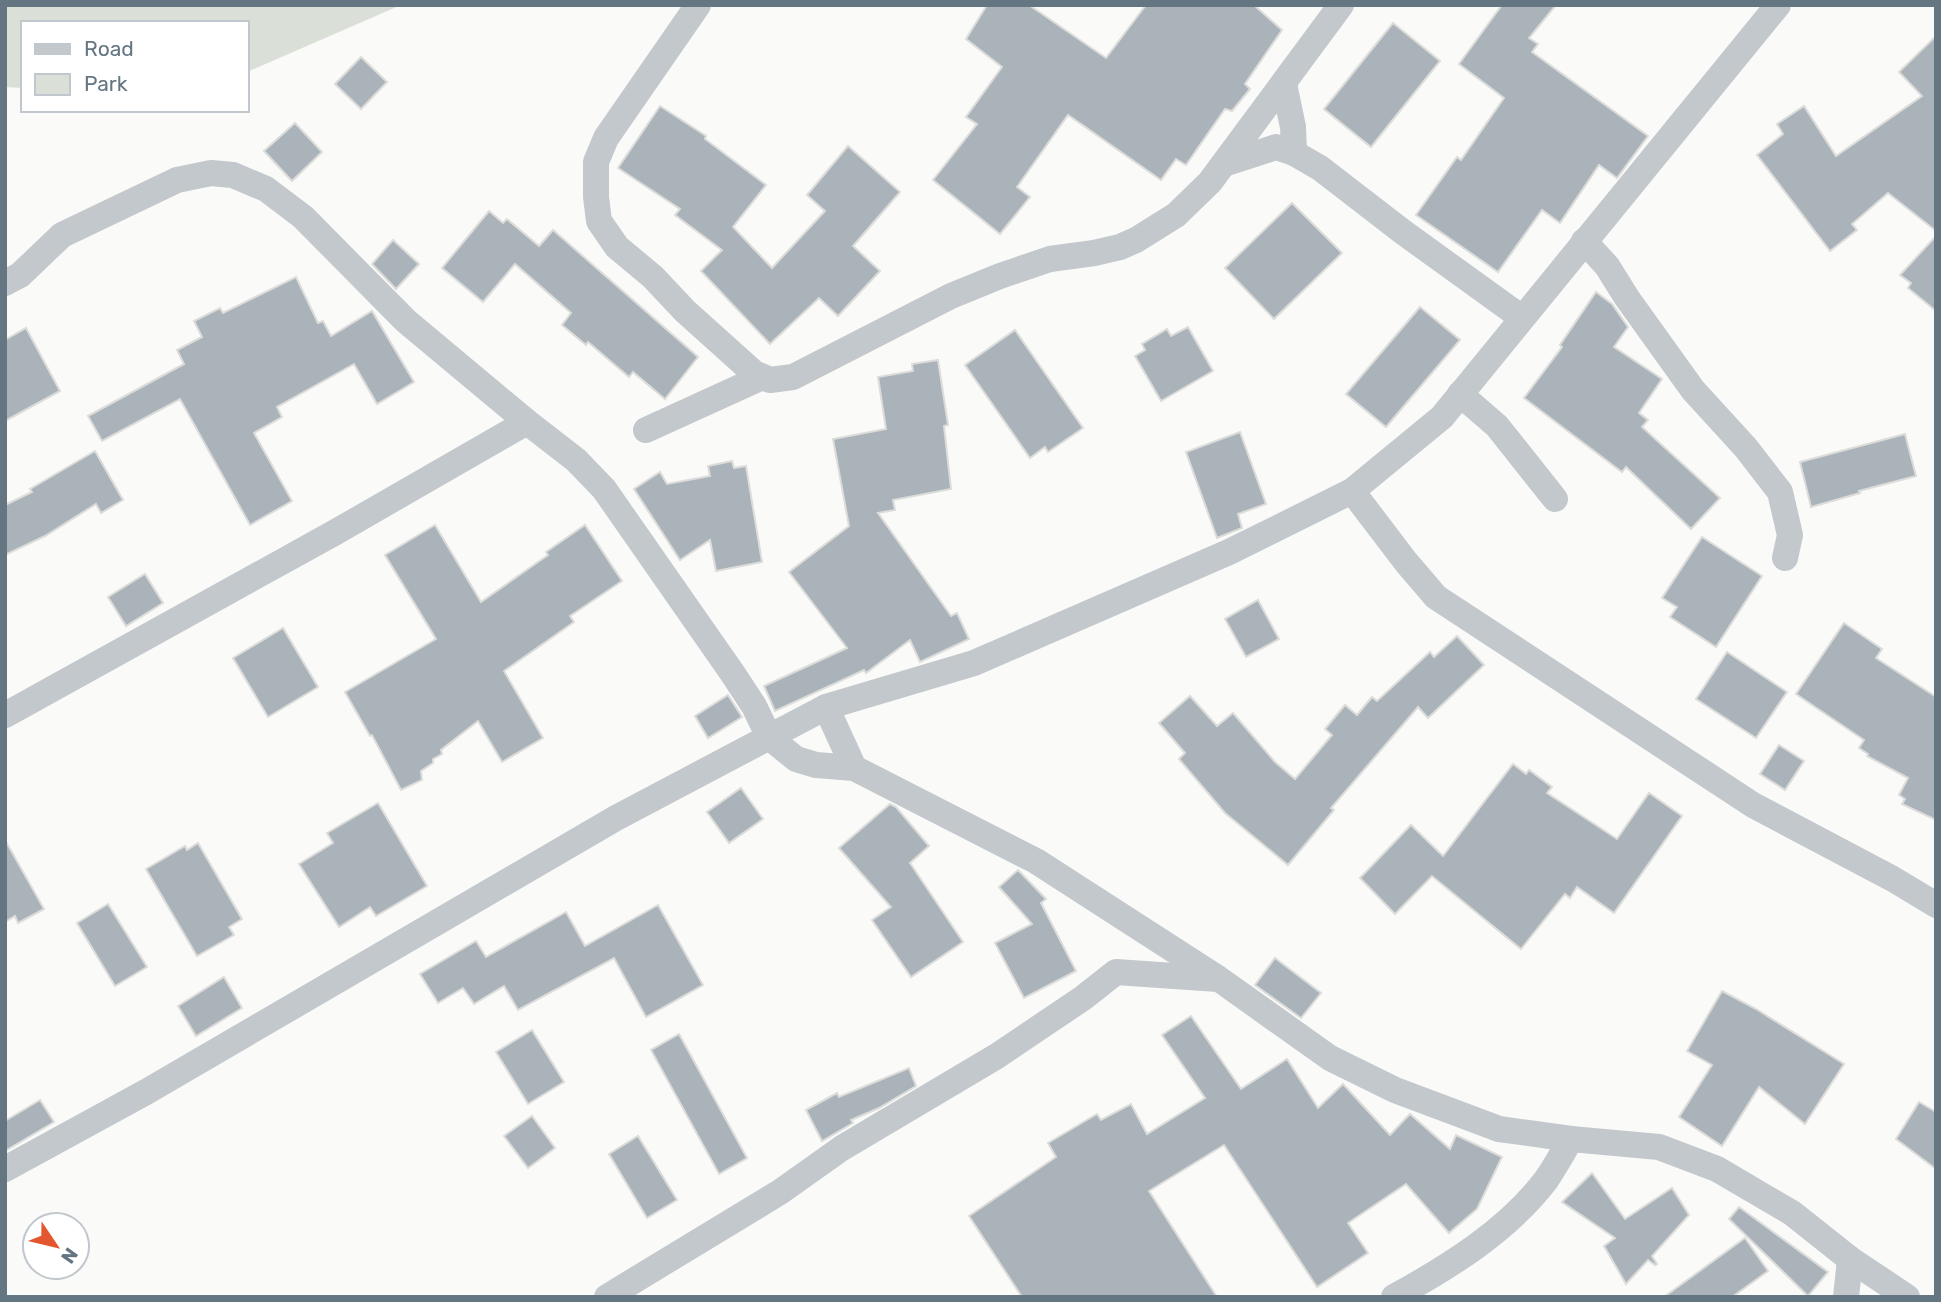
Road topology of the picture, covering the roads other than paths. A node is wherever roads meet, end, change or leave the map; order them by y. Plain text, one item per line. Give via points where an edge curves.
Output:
1 (698, 5) edge
2 (1341, 5) edge
3 (1779, 5) edge
4 (1284, 84) junction
5 (1294, 153) junction
6 (1223, 165) junction
7 (1584, 241) junction
8 (5, 283) edge
9 (1522, 318) junction
10 (762, 377) junction
11 (1460, 394) junction
12 (527, 422) junction
13 (646, 430) dead end
14 (1352, 491) junction
15 (1555, 499) dead end
16 (1785, 558) dead end
17 (826, 707) junction
18 (5, 715) edge
19 (769, 737) junction
20 (854, 768) junction
21 (1936, 905) edge
22 (1219, 979) junction
23 (1571, 1139) junction
24 (5, 1169) edge
25 (1850, 1259) junction
26 (607, 1297) edge
27 (1394, 1297) edge
28 (1846, 1297) edge
29 (1908, 1297) edge

1 - 10 street via 607,138 596,162 598,221 617,247 743,365
2 - 4 street
3 - 7 street
4 - 5 street
4 - 6 street
5 - 6 street via 1276,147
5 - 9 street
6 - 10 street via 1189,204 1136,240 1094,253 1050,259 1000,276 951,296 793,377
7 - 9 street
7 - 16 street via 1607,266 1693,390 1780,492 1790,535
8 - 12 street via 20,275 62,235 177,180 211,173 233,175 266,189 303,217 406,321
9 - 11 street
10 - 13 street
11 - 14 street via 1442,417
11 - 15 street via 1514,444
12 - 18 street
12 - 19 street via 604,489 733,674
14 - 17 street via 1229,552 974,663
14 - 21 street via 1436,597 1753,805
17 - 19 street
17 - 20 street
19 - 20 street via 796,759
19 - 24 street via 616,818
20 - 22 street via 1035,861
22 - 23 street via 1330,1058 1395,1090 1499,1129
22 - 26 street via 1116,972 997,1056
23 - 25 street via 1659,1147 1717,1169 1792,1213
23 - 27 street via 1546,1179 1513,1216 1444,1269
25 - 28 street
25 - 29 street

